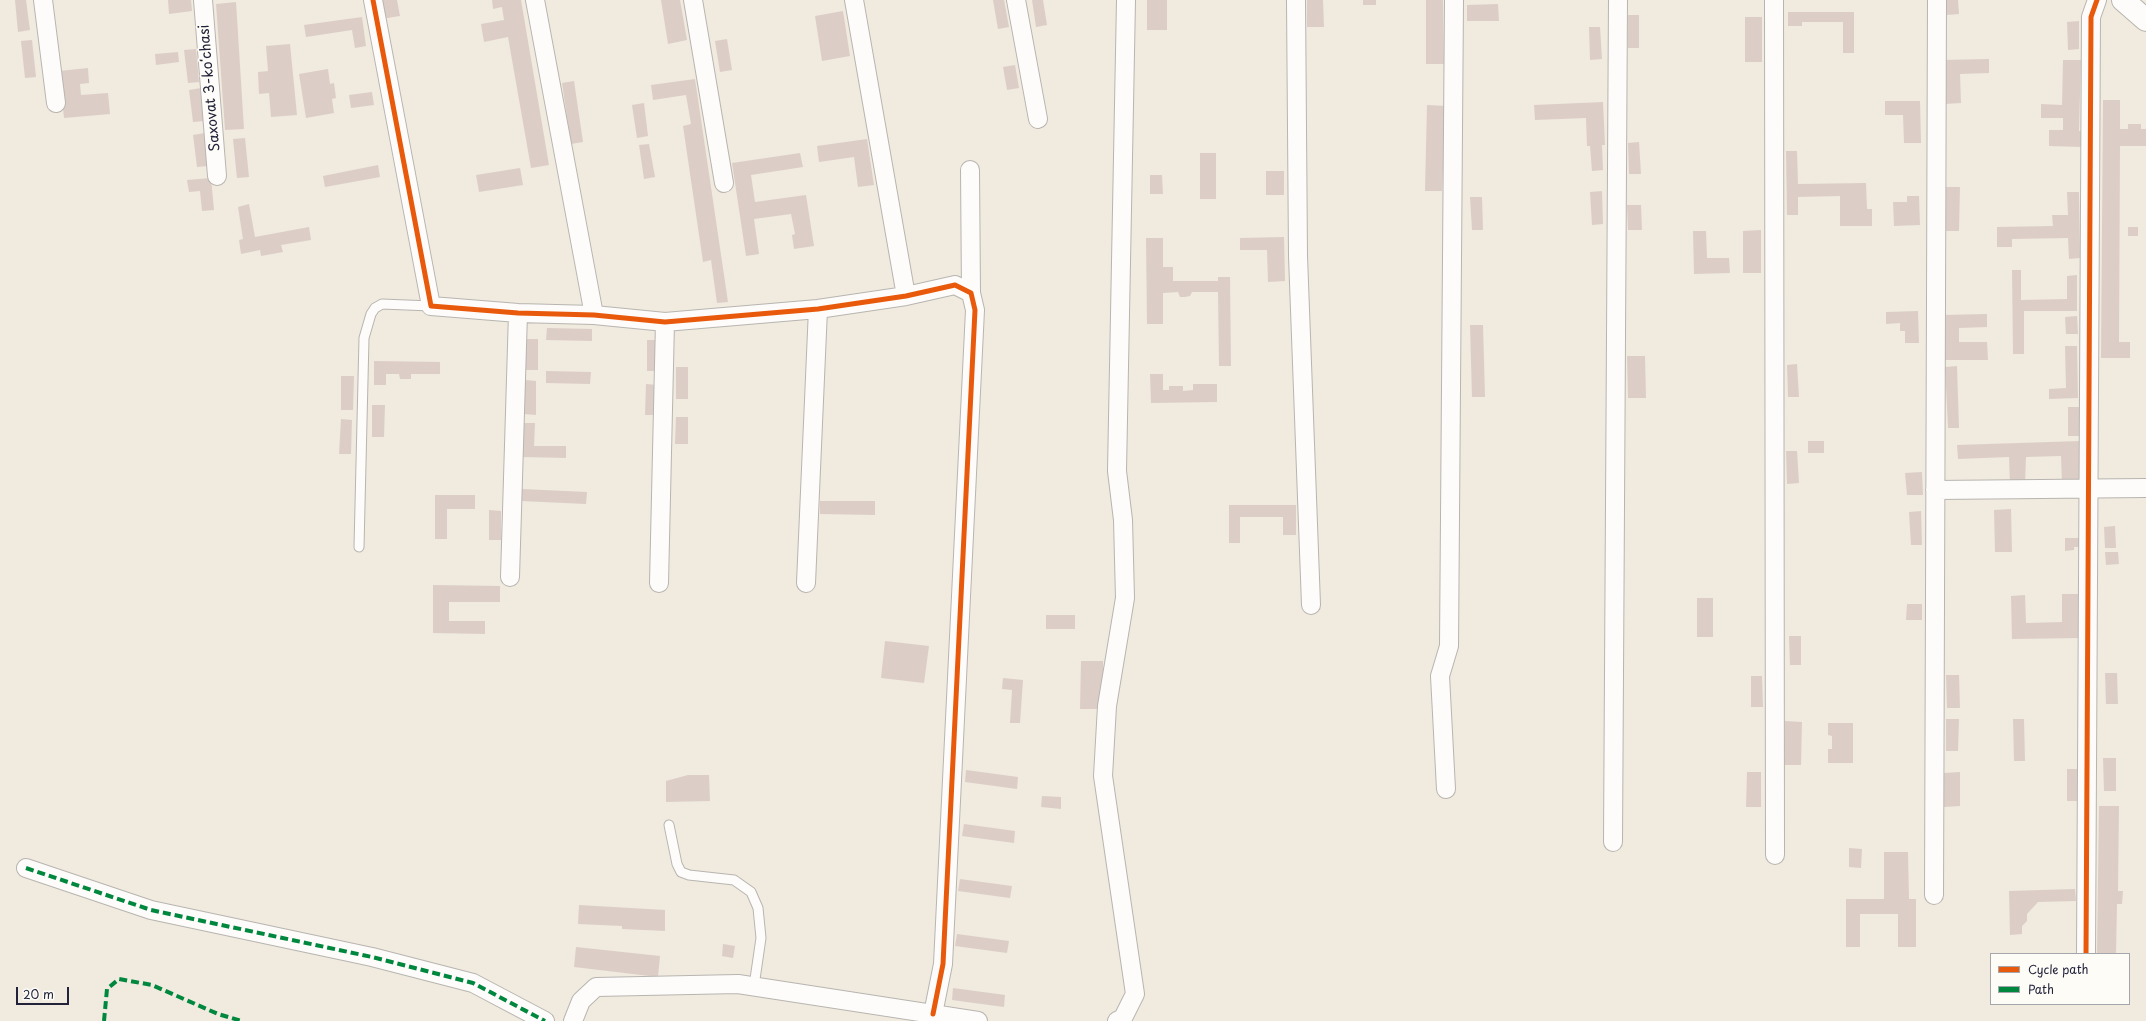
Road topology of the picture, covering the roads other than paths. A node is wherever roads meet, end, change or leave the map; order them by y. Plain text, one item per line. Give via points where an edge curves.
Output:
1 (43, 0) edge
2 (203, 0) edge
3 (373, 0) edge
4 (536, 0) edge
5 (693, 0) edge
6 (854, 0) edge
7 (1016, 0) edge
8 (1126, 0) edge
9 (1296, 0) edge
10 (1454, 0) edge
11 (1618, 0) edge
12 (1774, 0) edge
13 (1937, 0) edge
14 (2096, 0) edge
15 (56, 103) dead end
16 (1038, 119) dead end
17 (970, 170) dead end
18 (217, 176) dead end
19 (724, 183) dead end
20 (971, 293) junction
21 (906, 296) junction
22 (431, 306) junction
23 (818, 309) junction
24 (518, 313) junction
25 (594, 315) junction
26 (665, 322) junction
27 (2089, 487) junction
28 (2146, 488) edge
29 (1935, 490) junction
30 (359, 547) dead end
31 (510, 577) dead end
32 (659, 583) dead end
33 (806, 583) dead end
34 (1311, 605) dead end
35 (1446, 788) dead end
36 (669, 825) dead end
37 (1612, 842) dead end
38 (1775, 855) dead end
39 (26, 868) dead end
40 (1934, 895) dead end
41 (2086, 953) edge
42 (754, 986) junction
43 (933, 1014) junction
44 (545, 1021) edge
45 (573, 1021) edge
46 (978, 1021) edge
47 (1117, 1021) edge

1 - 15 street
2 - 18 street, Saxovat 3-koʻchasi
3 - 22 street
4 - 25 street
5 - 19 street
6 - 21 street
7 - 16 street
8 - 47 street via 1117,472 1125,598 1107,706 1103,776 1135,994 1123,1018
9 - 34 street via 1298,256
10 - 35 street via 1449,646 1440,676
11 - 37 street
12 - 38 street
13 - 29 street
14 - 27 street via 2091,17
17 - 20 street
20 - 21 street via 955,285
20 - 43 street via 975,310 943,964
21 - 23 street
22 - 24 street
22 - 30 lane via 382,304 371,314 364,338
23 - 26 street
23 - 33 street
24 - 25 street
24 - 31 street
25 - 26 street
26 - 32 street
27 - 28 street
27 - 29 street
27 - 41 street
29 - 40 street
36 - 42 lane via 681,872 689,876 734,880 751,892 758,908 761,938
39 - 44 street via 151,910 372,957 473,983
42 - 43 street
42 - 45 street via 738,984 596,987 581,1001
43 - 46 street

